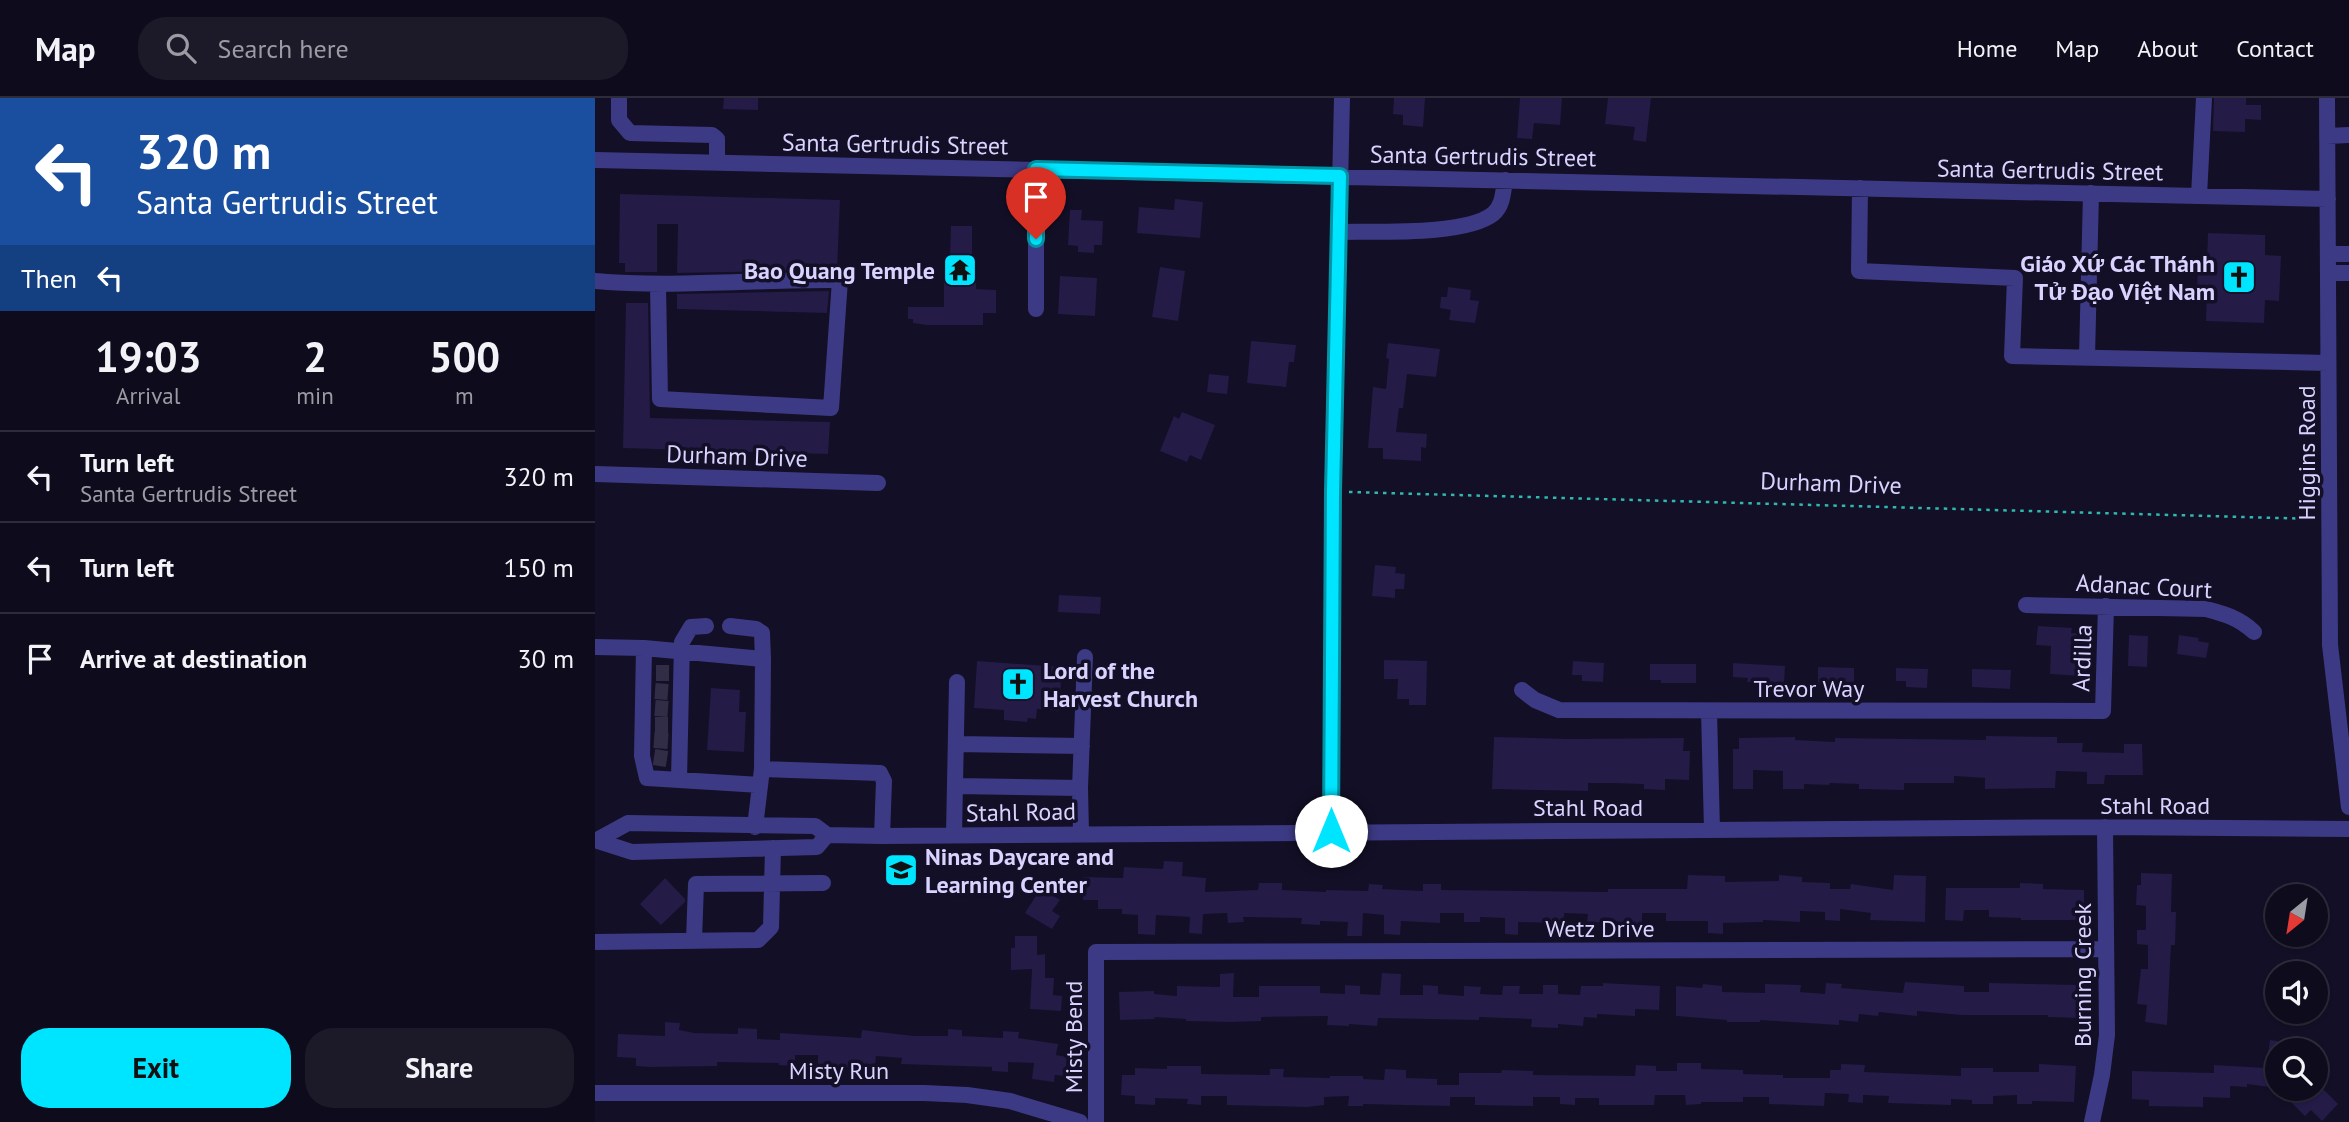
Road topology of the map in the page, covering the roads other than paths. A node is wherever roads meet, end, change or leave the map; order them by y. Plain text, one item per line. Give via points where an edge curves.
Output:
1 (619, 98) edge
2 (1342, 98) edge
3 (2204, 98) edge
4 (2327, 98) edge
5 (2349, 135) edge
6 (2327, 136) junction
7 (595, 160) edge
8 (717, 162) junction
9 (1036, 169) junction
10 (1340, 176) junction
11 (1505, 180) junction
12 (1860, 188) junction
13 (2091, 193) junction
14 (2199, 196) junction
15 (2328, 199) junction
16 (1339, 232) junction
17 (2328, 254) junction
18 (2349, 254) edge
19 (2328, 273) junction
20 (2349, 273) edge
21 (595, 281) edge
22 (658, 285) junction
23 (1036, 309) dead end
24 (2087, 356) junction
25 (2328, 363) junction
26 (595, 474) edge
27 (878, 483) dead end
28 (2026, 605) dead end
29 (2106, 606) junction
30 (706, 626) dead end
31 (730, 626) dead end
32 (2254, 632) dead end
33 (595, 647) edge
34 (644, 648) junction
35 (683, 651) junction
36 (1085, 657) dead end
37 (763, 659) junction
38 (663, 673) junction
39 (957, 682) dead end
40 (1522, 690) dead end
41 (1709, 711) junction
42 (2103, 711) joint
43 (661, 725) junction
44 (956, 744) junction
45 (1082, 746) junction
46 (761, 777) junction
47 (679, 780) junction
48 (956, 786) junction
49 (1080, 788) junction
50 (2349, 807) edge
51 (755, 827) junction
52 (2105, 827) junction
53 (2349, 829) edge
54 (1712, 830) junction
55 (1331, 831) junction
56 (1081, 833) junction
57 (827, 835) junction
58 (954, 835) junction
59 (882, 836) junction
60 (596, 840) edge
61 (773, 848) junction
62 (772, 883) junction
63 (823, 883) dead end
64 (694, 940) junction
65 (595, 942) edge
66 (2105, 949) junction
67 (1096, 952) joint
68 (595, 1093) edge
69 (1080, 1122) edge
70 (1096, 1122) edge
71 (2092, 1122) edge

1 - 8 street via 619,120 630,133 712,135 717,139
2 - 10 street
3 - 14 street
4 - 6 street, Higgins Road
5 - 6 street
6 - 15 street, Higgins Road
7 - 8 street, Santa Gertrudis Street
8 - 9 street, Santa Gertrudis Street
9 - 10 street, Santa Gertrudis Street
9 - 23 street
10 - 11 street, Santa Gertrudis Street
10 - 16 street
11 - 12 street, Santa Gertrudis Street
11 - 16 street via 1502,201 1494,214 1476,223
12 - 13 street, Santa Gertrudis Street
12 - 24 street via 1859,271 2015,278 2012,356
13 - 14 street, Santa Gertrudis Street
13 - 24 street
14 - 15 street, Santa Gertrudis Street
15 - 17 street, Higgins Road
16 - 55 street
17 - 18 street
17 - 19 street, Higgins Road
19 - 20 street
19 - 25 street, Higgins Road
21 - 22 street
22 - 22 street via 660,399 831,408 840,279
24 - 25 street
25 - 50 street, Higgins Road via 2330,645
26 - 27 street, Durham Drive
28 - 29 street, Adanac Court
29 - 32 street, Adanac Court via 2206,609 2244,622
29 - 42 street, Ardilla
30 - 35 street via 691,626 682,642
31 - 37 street via 762,633
33 - 34 street
34 - 35 street
34 - 38 street
35 - 37 street
35 - 38 street
36 - 45 street
37 - 46 street
38 - 43 street
38 - 43 street
39 - 44 street
40 - 41 street, Trevor Way via 1559,710
41 - 42 street, Trevor Way
41 - 54 street
43 - 47 street
43 - 47 street via 647,778
44 - 45 street
44 - 48 street
45 - 49 street
46 - 47 street
46 - 51 street
46 - 59 street via 880,774 884,781
48 - 49 street
48 - 58 street
49 - 56 street
51 - 57 street, Stahl Road via 815,826
51 - 60 street, Stahl Road via 628,823
52 - 53 street, Stahl Road
52 - 54 street, Stahl Road
52 - 66 street, Burning Creek
54 - 55 street, Stahl Road
55 - 56 street, Stahl Road
56 - 58 street, Stahl Road
57 - 59 street, Stahl Road
57 - 61 street, Stahl Road via 817,847
58 - 59 street, Stahl Road
60 - 61 street, Stahl Road via 632,852
61 - 62 street
62 - 63 street
62 - 64 street via 771,927 758,940
62 - 64 street via 696,884
64 - 65 street
66 - 67 street, Wetz Drive
66 - 71 street, Burning Creek via 2107,1035
67 - 70 street, Misty Bend
68 - 69 street, Misty Run via 967,1095 1010,1101

